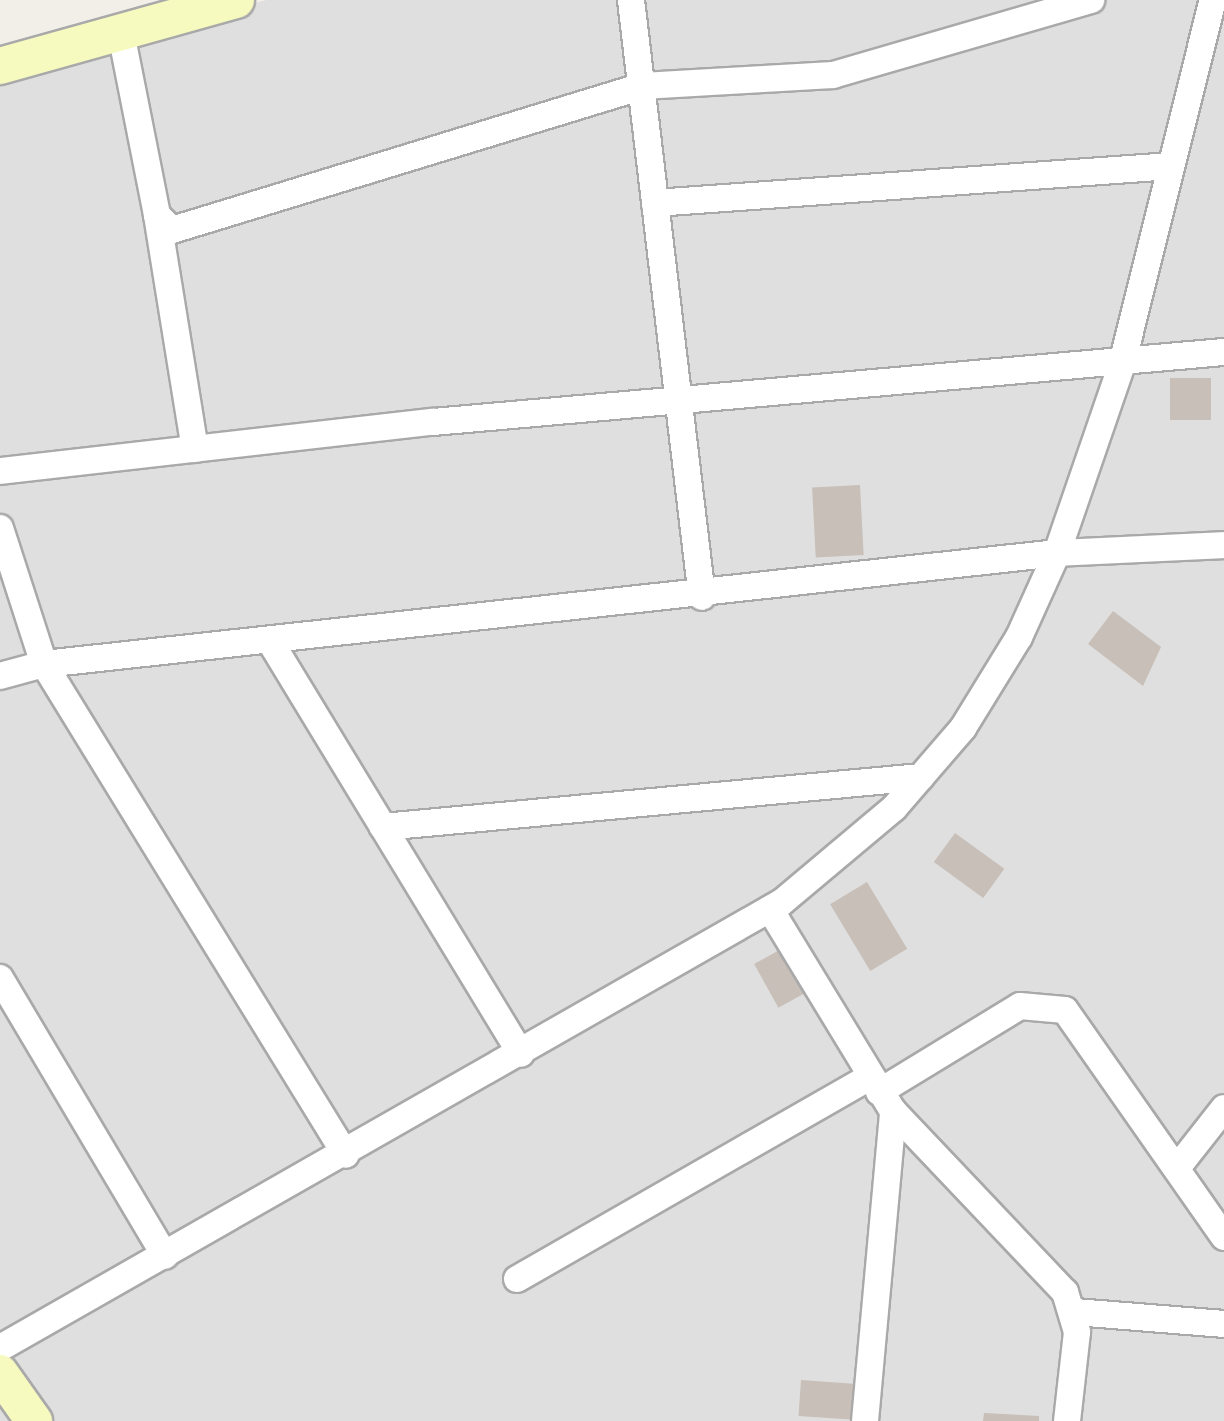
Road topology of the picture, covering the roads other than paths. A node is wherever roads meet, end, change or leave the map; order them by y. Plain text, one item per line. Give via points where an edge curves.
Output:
1 (236, 0) edge
2 (631, 0) edge
3 (1091, 0) edge
4 (1213, 0) edge
5 (121, 33) junction
6 (0, 66) edge
7 (642, 86) junction
8 (1171, 166) junction
9 (655, 203) junction
10 (157, 215) junction
11 (1224, 352) edge
12 (1122, 364) junction
13 (678, 400) junction
14 (195, 449) junction
15 (0, 471) edge
16 (0, 528) edge
17 (1224, 545) edge
18 (1057, 553) junction
19 (702, 597) junction
20 (270, 641) junction
21 (44, 664) junction
22 (0, 676) edge
23 (921, 777) junction
24 (383, 827) junction
25 (770, 909) junction
26 (0, 978) edge
27 (521, 1054) junction
28 (880, 1093) junction
29 (1224, 1108) edge
30 (346, 1155) junction
31 (1177, 1168) junction
32 (1224, 1237) edge
33 (165, 1256) junction
34 (517, 1279) dead end
35 (1075, 1312) junction
36 (1224, 1324) edge
37 (0, 1348) edge
38 (0, 1373) edge
39 (34, 1421) edge
40 (865, 1421) edge
41 (1067, 1421) edge

1 - 5 main road
2 - 7 street
3 - 7 street via 833,75
4 - 8 street
5 - 6 main road
5 - 10 street
7 - 9 street
7 - 10 street via 200,227 172,230
8 - 9 street
8 - 12 street
9 - 13 street
10 - 14 street
11 - 12 street
12 - 13 street
12 - 18 street
13 - 14 street
13 - 19 street
14 - 15 street
16 - 21 street
17 - 18 street
18 - 19 street
18 - 23 street via 1019,637 963,728
19 - 20 street
20 - 21 street
20 - 24 street
21 - 22 street
21 - 30 street
23 - 24 street
23 - 25 street via 894,808
24 - 27 street
25 - 27 street
25 - 28 street
26 - 33 street
27 - 30 street
28 - 31 street via 1020,1006 1049,1004 1084,1029
28 - 34 street
28 - 35 street via 1065,1292
28 - 40 street
29 - 31 street
30 - 33 street
31 - 32 street
33 - 37 street
35 - 36 street
35 - 41 street
38 - 39 main road

